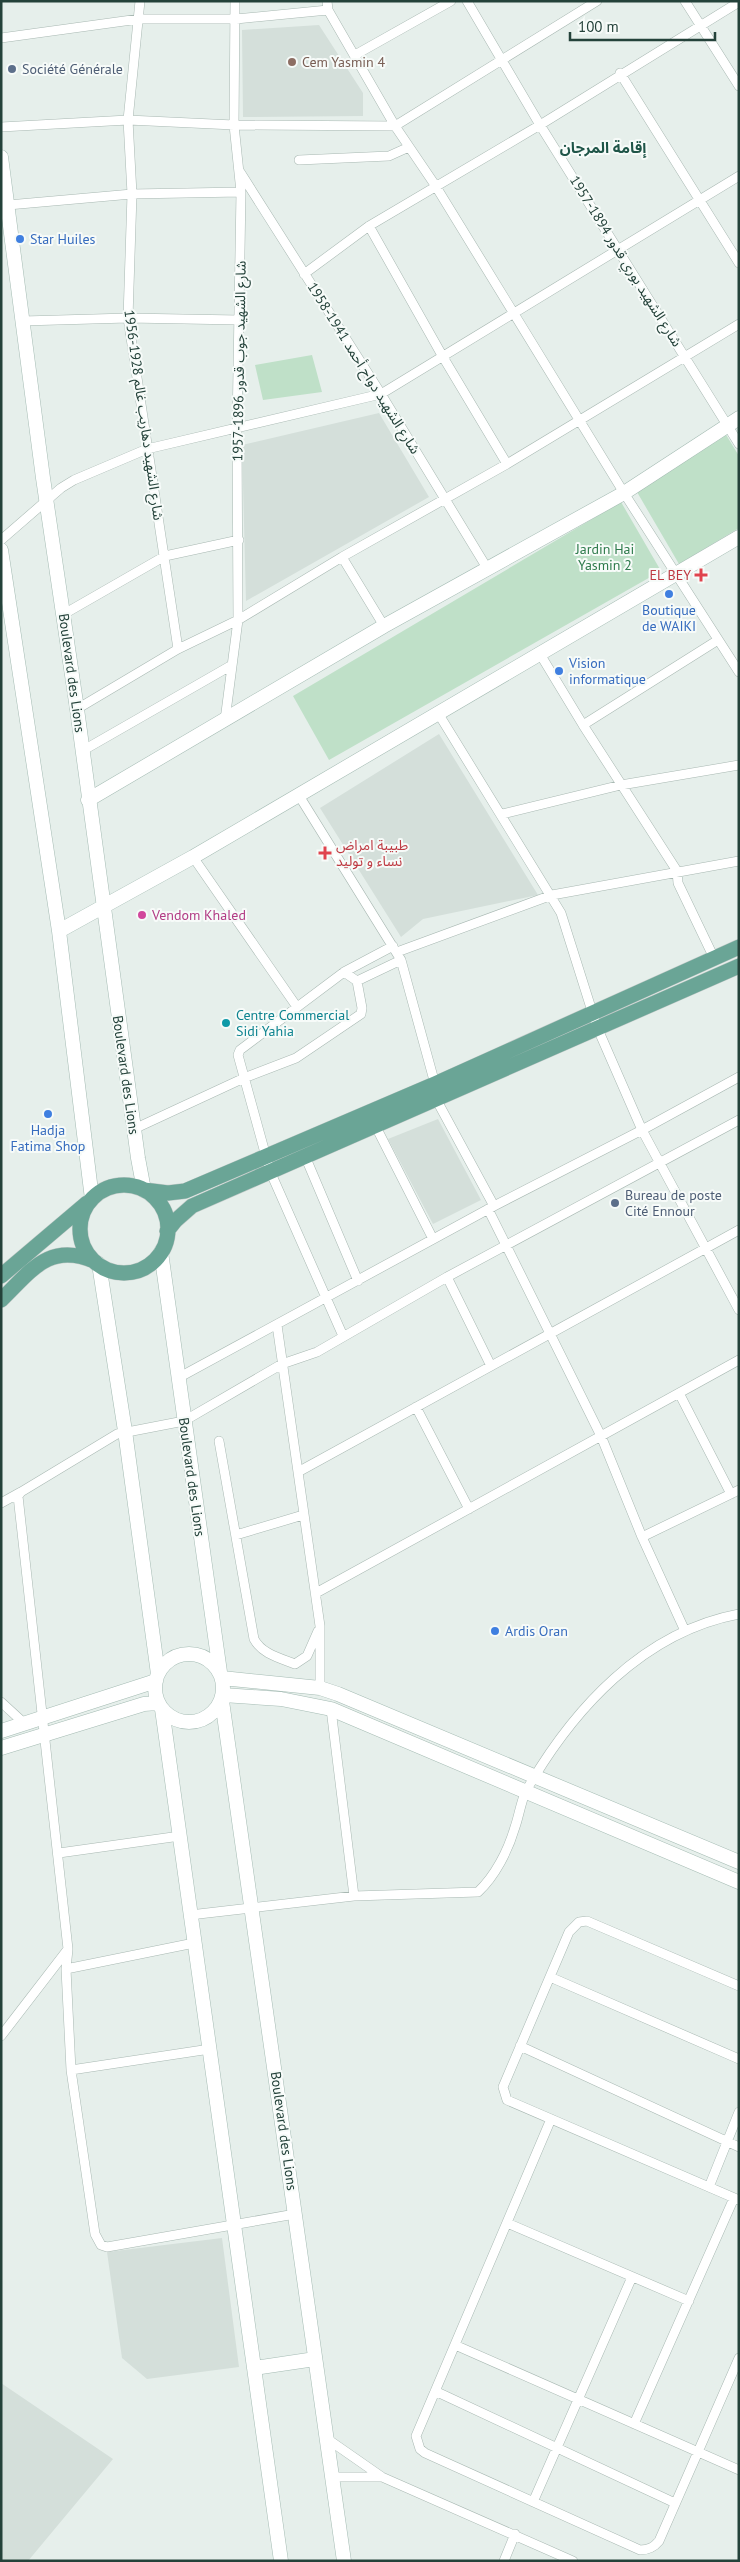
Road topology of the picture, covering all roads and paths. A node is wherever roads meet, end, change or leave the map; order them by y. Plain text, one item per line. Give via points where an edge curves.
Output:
1 (140, 1) edge
2 (235, 1) edge
3 (451, 1) edge
4 (467, 1) edge
5 (597, 1) edge
6 (685, 1) edge
7 (739, 2) edge
8 (328, 6) edge
9 (139, 19) junction
10 (236, 19) junction
11 (700, 25) junction
12 (1, 38) edge
13 (355, 55) junction
14 (501, 60) junction
15 (620, 73) junction
16 (739, 86) edge
17 (128, 120) junction
18 (234, 125) junction
19 (540, 125) junction
20 (395, 126) junction
21 (1, 127) edge
22 (409, 147) junction
23 (1, 157) edge
24 (300, 160) dead end
25 (238, 169) junction
26 (739, 176) edge
27 (435, 185) junction
28 (241, 192) junction
29 (132, 194) junction
30 (699, 199) junction
31 (5, 206) edge
32 (369, 226) junction
33 (617, 248) junction
34 (739, 263) edge
35 (304, 274) junction
36 (515, 313) junction
37 (128, 318) junction
38 (239, 320) junction
39 (22, 321) junction
40 (739, 324) edge
41 (685, 355) junction
42 (443, 357) junction
43 (382, 394) junction
44 (580, 419) junction
45 (733, 421) edge
46 (238, 429) junction
47 (739, 444) edge
48 (146, 449) junction
49 (507, 464) junction
50 (624, 493) junction
51 (444, 499) junction
52 (47, 501) junction
53 (739, 537) edge
54 (1, 540) edge
55 (239, 540) junction
56 (1, 550) edge
57 (165, 556) junction
58 (342, 557) junction
59 (487, 568) junction
60 (676, 575) junction
61 (64, 614) junction
62 (238, 620) junction
63 (384, 626) junction
64 (718, 640) junction
65 (178, 649) junction
66 (540, 654) junction
67 (232, 664) junction
68 (739, 672) edge
69 (77, 709) junction
70 (438, 712) junction
71 (225, 720) junction
72 (583, 725) junction
73 (82, 751) junction
74 (739, 765) edge
75 (621, 785) junction
76 (298, 794) junction
77 (88, 800) junction
78 (502, 814) junction
79 (193, 857) junction
80 (739, 861) edge
81 (677, 871) junction
82 (552, 895) junction
83 (104, 906) junction
84 (60, 931) junction
85 (739, 947) edge
86 (397, 953) junction
87 (714, 958) junction
88 (739, 966) edge
89 (344, 972) junction
90 (357, 981) junction
91 (297, 1007) junction
92 (595, 1020) junction
93 (739, 1077) edge
94 (244, 1078) junction
95 (436, 1091) junction
96 (739, 1120) edge
97 (375, 1125) junction
98 (134, 1129) junction
99 (642, 1130) junction
100 (267, 1156) junction
101 (305, 1156) junction
102 (659, 1165) junction
103 (270, 1171) junction
104 (144, 1190) junction
105 (92, 1199) junction
106 (491, 1207) junction
107 (739, 1230) edge
108 (167, 1232) junction
109 (433, 1239) junction
110 (505, 1246) junction
111 (706, 1249) junction
112 (161, 1252) junction
113 (96, 1262) junction
114 (1, 1276) edge
115 (447, 1278) junction
116 (358, 1281) junction
117 (327, 1298) junction
118 (1, 1300) edge
119 (739, 1310) edge
120 (277, 1325) junction
121 (551, 1334) junction
122 (343, 1336) junction
123 (739, 1360) edge
124 (282, 1364) junction
125 (491, 1366) junction
126 (178, 1378) junction
127 (679, 1393) junction
128 (416, 1407) junction
129 (184, 1421) junction
130 (125, 1431) junction
131 (601, 1436) junction
132 (219, 1441) dead end
133 (298, 1472) junction
134 (21, 1492) junction
135 (735, 1492) edge
136 (1, 1503) edge
137 (469, 1509) junction
138 (303, 1515) junction
139 (236, 1535) junction
140 (642, 1537) junction
141 (316, 1593) junction
142 (739, 1614) edge
143 (320, 1626) junction
144 (685, 1631) junction
145 (221, 1675) junction
146 (157, 1678) junction
147 (320, 1688) junction
148 (223, 1698) junction
149 (1, 1702) edge
150 (160, 1706) junction
151 (332, 1709) junction
152 (44, 1718) junction
153 (25, 1724) junction
154 (1, 1731) edge
155 (46, 1735) junction
156 (1, 1748) edge
157 (536, 1777) junction
158 (526, 1792) junction
159 (180, 1836) junction
160 (59, 1854) junction
161 (739, 1862) edge
162 (739, 1882) edge
163 (354, 1896) junction
164 (252, 1907) junction
165 (190, 1915) junction
166 (194, 1943) junction
167 (68, 1949) junction
168 (66, 1969) junction
169 (550, 1977) junction
170 (739, 1986) edge
171 (1, 2036) edge
172 (520, 2046) junction
173 (210, 2049) junction
174 (739, 2059) edge
175 (71, 2070) junction
176 (739, 2112) edge
177 (552, 2119) junction
178 (727, 2142) junction
179 (739, 2147) edge
180 (709, 2187) junction
181 (737, 2199) edge
182 (295, 2214) junction
183 (507, 2223) junction
184 (234, 2225) junction
185 (632, 2277) junction
186 (689, 2301) junction
187 (454, 2345) junction
188 (739, 2358) edge
189 (315, 2359) junction
190 (254, 2368) junction
191 (435, 2391) junction
192 (578, 2400) junction
193 (634, 2424) junction
194 (326, 2438) junction
195 (557, 2448) junction
196 (697, 2452) junction
197 (739, 2470) edge
198 (332, 2477) junction
199 (382, 2477) junction
200 (533, 2502) junction
201 (675, 2503) junction
202 (515, 2534) junction
203 (281, 2561) edge
204 (344, 2561) edge
205 (504, 2561) edge
206 (573, 2561) edge

1 - 9 street, شارع الشهيد دهاريب غالم 1928-1956
2 - 10 street, شارع الشهيد جوب قدور 1896-1957
3 - 13 street
4 - 14 street, شارع الشهيد بوري قدور 1894-1957
5 - 14 street
6 - 11 street
7 - 11 street
8 - 10 street
8 - 13 street
9 - 10 street
9 - 12 street
9 - 17 street, شارع الشهيد دهاريب غالم 1928-1956
10 - 18 street, شارع الشهيد جوب قدور 1896-1957
11 - 15 street
11 - 16 street
13 - 20 street
14 - 19 street, شارع الشهيد بوري قدور 1894-1957
14 - 20 street
15 - 19 street
15 - 30 street
17 - 18 street
17 - 21 street
17 - 29 street, شارع الشهيد دهاريب غالم 1928-1956
18 - 20 street
18 - 25 street, شارع الشهيد جوب قدور 1896-1957
19 - 27 street
19 - 33 street, شارع الشهيد بوري قدور 1894-1957
20 - 22 street
22 - 24 street via 389,156
22 - 27 street
23 - 31 main road, Boulevard des Lions
25 - 28 street, شارع الشهيد جوب قدور 1896-1957
25 - 35 street, شارع الشهيد دواح أحمد 1941-1958
26 - 30 street
27 - 32 street
27 - 36 street
28 - 29 street
28 - 38 street, شارع الشهيد جوب قدور 1896-1957
29 - 31 street
29 - 37 street, شارع الشهيد دهاريب غالم 1928-1956
30 - 33 street
30 - 34 street
31 - 39 main road, Boulevard des Lions
32 - 35 street
32 - 42 street
33 - 36 street
33 - 41 street, شارع الشهيد بوري قدور 1894-1957
35 - 43 street, شارع الشهيد دواح أحمد 1941-1958
36 - 42 street
36 - 44 street
37 - 38 street
37 - 39 street
37 - 48 street, شارع الشهيد دهاريب غالم 1928-1956
38 - 46 street, شارع الشهيد جوب قدور 1896-1957
39 - 52 main road, Boulevard des Lions
40 - 41 street
41 - 44 street
41 - 45 street, شارع الشهيد بوري قدور 1894-1957
42 - 43 street
42 - 49 street
43 - 46 street
43 - 51 street, شارع الشهيد دواح أحمد 1941-1958
44 - 49 street
44 - 50 street
45 - 47 street, شارع الشهيد بوري قدور 1894-1957
45 - 50 main road
46 - 48 street
46 - 55 street, شارع الشهيد جوب قدور 1896-1957
48 - 52 street via 74,480
48 - 57 street, شارع الشهيد دهاريب غالم 1928-1956
49 - 51 street
50 - 59 main road
50 - 60 street
51 - 58 street
51 - 59 street, شارع الشهيد دواح أحمد 1941-1958
52 - 54 street
52 - 61 main road, Boulevard des Lions
53 - 60 main road
55 - 57 street
55 - 62 street, شارع الشهيد جوب قدور 1896-1957
56 - 84 main road
57 - 61 street
57 - 65 street, شارع الشهيد دهاريب غالم 1928-1956
58 - 62 street
58 - 63 street
59 - 63 main road
60 - 64 street
60 - 66 main road
61 - 69 main road, Boulevard des Lions
62 - 65 street
62 - 67 street, شارع الشهيد جوب قدور 1896-1957
63 - 71 main road
64 - 68 street
64 - 72 street
65 - 69 street
66 - 70 main road
66 - 72 street
67 - 71 street, شارع الشهيد جوب قدور 1896-1957
67 - 73 street
69 - 73 main road, Boulevard des Lions
70 - 76 main road
70 - 78 street
71 - 77 main road
72 - 75 street
73 - 77 main road, Boulevard des Lions
74 - 75 street
75 - 78 street
75 - 81 street
76 - 79 main road
76 - 86 street
77 - 83 main road, Boulevard des Lions
78 - 82 street
79 - 83 main road
79 - 91 street
80 - 81 street
81 - 82 street
81 - 87 street via 678,883
82 - 86 street
82 - 92 street via 562,913
83 - 84 main road
83 - 98 main road, Boulevard des Lions
84 - 105 main road
85 - 87 main road
86 - 89 street
86 - 90 street
86 - 95 street
87 - 92 main road
88 - 92 main road
89 - 90 street
89 - 91 street
90 - 94 street via 361,1014 296,1058
91 - 94 street via 240,1050 238,1056
92 - 95 main road
92 - 99 street
93 - 99 street
94 - 98 street
94 - 100 street
95 - 97 main road
95 - 100 main road
95 - 106 street
96 - 102 street
97 - 101 main road
97 - 109 street
98 - 104 main road, Boulevard des Lions
99 - 102 street
99 - 106 street
100 - 103 street
100 - 104 main road via 185,1191
101 - 103 main road
101 - 116 street
102 - 110 street
102 - 111 street
103 - 108 main road via 192,1206
103 - 117 street
104 - 105 main road via 116,1186 107,1188
104 - 108 main road via 162,1207
105 - 113 main road via 80,1225 83,1245
105 - 114 main road
106 - 109 street
106 - 110 street
107 - 111 street
108 - 112 main road
109 - 116 street
110 - 115 street
110 - 121 street
111 - 119 street
111 - 121 street
112 - 113 main road via 146,1267 136,1271 115,1272
112 - 126 main road, Boulevard des Lions
113 - 118 main road via 77,1254 58,1254 32,1270
113 - 130 main road
115 - 122 street
115 - 125 street
116 - 117 street
117 - 120 street
117 - 122 street
120 - 124 street
120 - 126 street
121 - 125 street
121 - 131 street
122 - 124 street via 316,1352
123 - 127 street
124 - 129 street
124 - 133 street
125 - 128 street
126 - 129 main road, Boulevard des Lions
127 - 131 street
127 - 135 street
128 - 133 street
128 - 137 street
129 - 130 street
129 - 145 main road, Boulevard des Lions
130 - 134 street
130 - 146 main road
131 - 137 street
131 - 140 street
132 - 139 street
133 - 138 street
134 - 136 street
134 - 152 street via 18,1501
135 - 140 street
137 - 141 street
138 - 139 street
138 - 141 street
139 - 143 street via 254,1639 258,1646 294,1664 306,1656
140 - 144 street
141 - 143 street
142 - 144 street
143 - 147 street
144 - 157 street via 635,1661 598,1692
145 - 146 main road via 206,1658 188,1654 170,1660
145 - 147 main road
145 - 148 main road
146 - 150 main road via 155,1692
146 - 152 main road
147 - 157 main road
148 - 150 main road via 210,1716 191,1723 172,1718
148 - 151 main road via 264,1696
148 - 164 main road, Boulevard des Lions
149 - 153 street
150 - 155 main road via 144,1704
150 - 159 main road
151 - 158 main road
151 - 163 street
152 - 153 main road
152 - 155 street
153 - 154 main road
155 - 156 main road
155 - 160 street
157 - 158 street
157 - 161 main road
158 - 162 main road
158 - 163 street via 512,1838 490,1882 478,1892
159 - 160 street
159 - 165 main road
160 - 167 street
163 - 164 street
164 - 165 street
164 - 182 main road, Boulevard des Lions
165 - 166 main road
166 - 168 street
166 - 173 main road
167 - 168 street
167 - 171 street
168 - 175 street
169 - 170 street via 569,1932 579,1922 587,1921
169 - 172 street
169 - 174 street
172 - 177 street via 503,2094 507,2100
172 - 178 street
173 - 175 street
173 - 184 main road
175 - 184 street via 94,2234 101,2245 107,2247
176 - 178 street
177 - 180 street
177 - 183 street
178 - 179 street
178 - 180 street
180 - 181 street
181 - 186 street
182 - 184 street
182 - 189 main road, Boulevard des Lions
183 - 185 street
183 - 187 street
184 - 190 main road
185 - 186 street
185 - 192 street
186 - 193 street
187 - 191 street
187 - 192 street
188 - 196 street
189 - 190 main road
189 - 194 main road, Boulevard des Lions
190 - 203 main road
191 - 195 street
191 - 200 street via 416,2436 420,2449
192 - 193 street
192 - 195 street
193 - 196 street
194 - 198 main road, Boulevard des Lions
194 - 199 street
195 - 200 street
195 - 201 street
196 - 197 street
196 - 201 street
198 - 199 street
198 - 204 main road, Boulevard des Lions
199 - 202 street
200 - 201 street via 640,2550 659,2541
202 - 205 street
202 - 206 street

